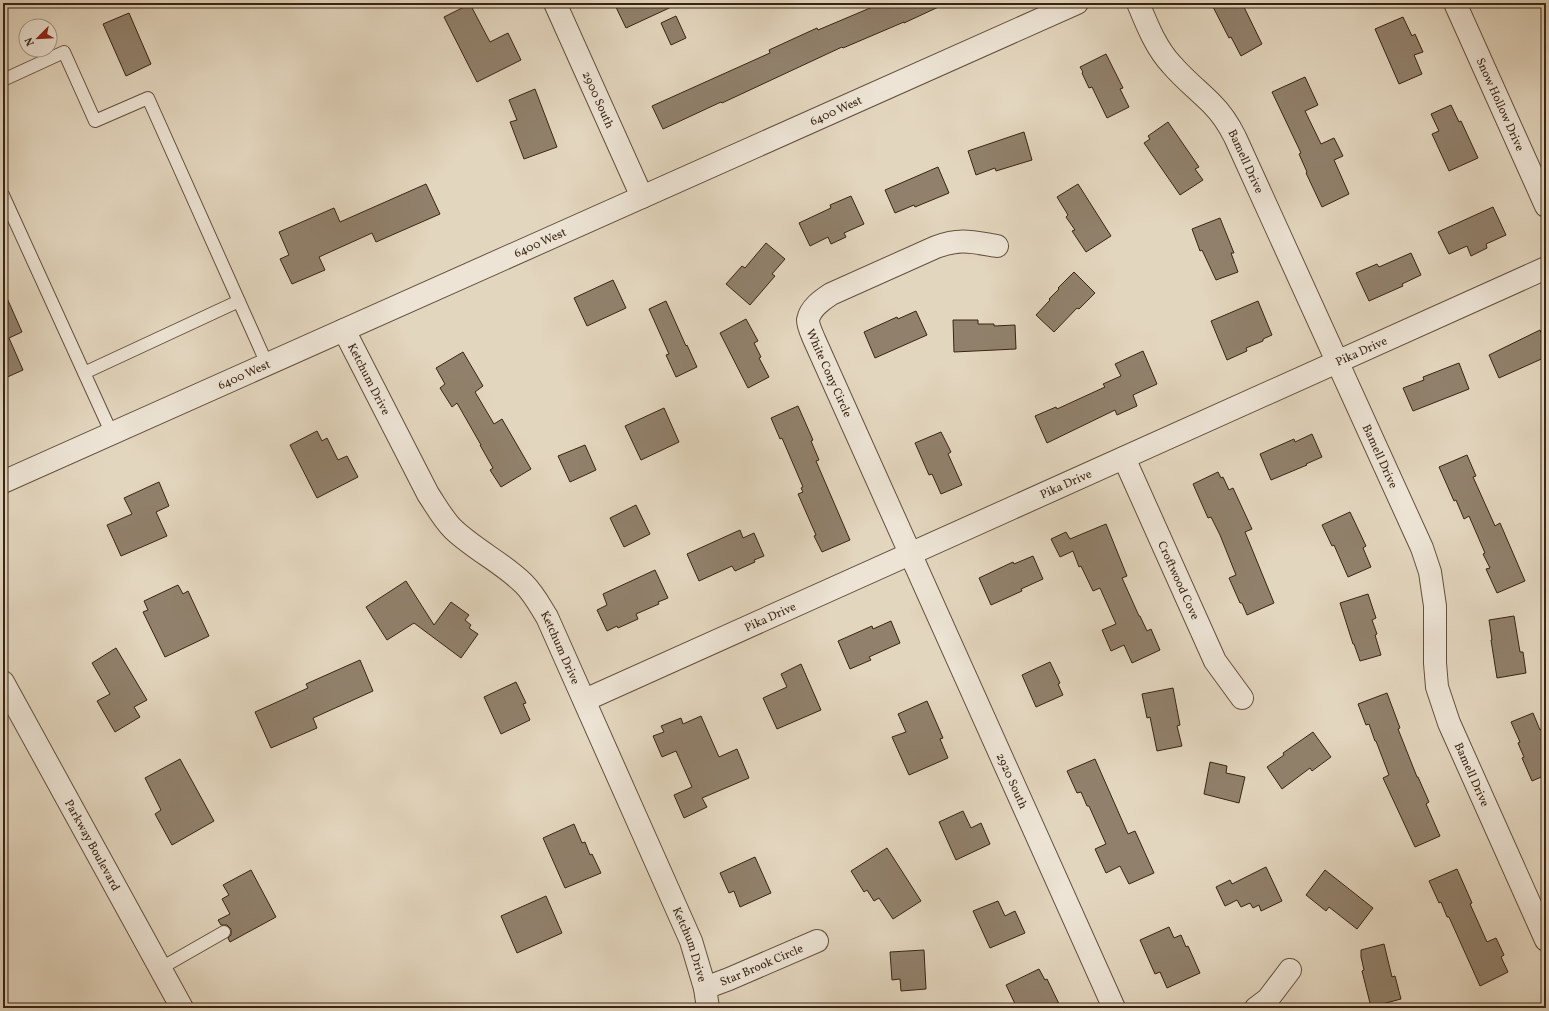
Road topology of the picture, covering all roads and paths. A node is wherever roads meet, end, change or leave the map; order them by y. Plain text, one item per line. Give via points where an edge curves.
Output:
1 (555, 3) edge
2 (1077, 3) edge
3 (1138, 3) edge
4 (1460, 4) edge
5 (3, 80) edge
6 (3, 195) edge
7 (642, 197) junction
8 (1546, 206) edge
9 (997, 246) dead end
10 (1546, 268) edge
11 (239, 301) junction
12 (344, 330) junction
13 (1338, 362) junction
14 (267, 364) junction
15 (84, 373) junction
16 (112, 434) junction
17 (1124, 458) junction
18 (3, 482) edge
19 (911, 554) junction
20 (3, 682) edge
21 (1242, 698) dead end
22 (585, 700) junction
23 (224, 932) dead end
24 (1546, 940) edge
25 (817, 941) dead end
26 (161, 968) junction
27 (1290, 970) dead end
28 (707, 998) edge
29 (182, 1008) edge
30 (1114, 1008) edge
31 (1256, 1008) edge

1 - 7 street, 2900 South
2 - 7 street, 6400 West
3 - 13 street, Bamell Drive via 1162,53 1172,66 1213,104 1236,137
4 - 8 street, Snow Hollow Drive
5 - 11 lane via 64,52 95,121 148,98
6 - 15 lane
7 - 12 street, 6400 West
9 - 19 street, White Cony Circle via 964,240 936,247 831,294 818,304 808,321
10 - 13 street, Pika Drive
11 - 14 lane
11 - 15 lane
12 - 14 street, 6400 West
12 - 22 street, Ketchum Drive via 436,507 458,533 514,575 533,595 547,617
13 - 17 street, Pika Drive
13 - 24 street, Bamell Drive via 1422,548 1430,572 1435,606 1435,674 1444,712
14 - 16 street, 6400 West
15 - 16 lane
16 - 18 street, 6400 West
17 - 19 street, Pika Drive
17 - 21 street, Croftwood Cove via 1215,661
19 - 22 street, Pika Drive
19 - 30 street, 2920 South
20 - 26 street, Parkway Boulevard
22 - 28 street, Ketchum Drive via 691,941
23 - 26 lane
25 - 28 street, Star Brook Circle via 728,979
26 - 29 street, Parkway Boulevard
27 - 31 street via 1268,999

